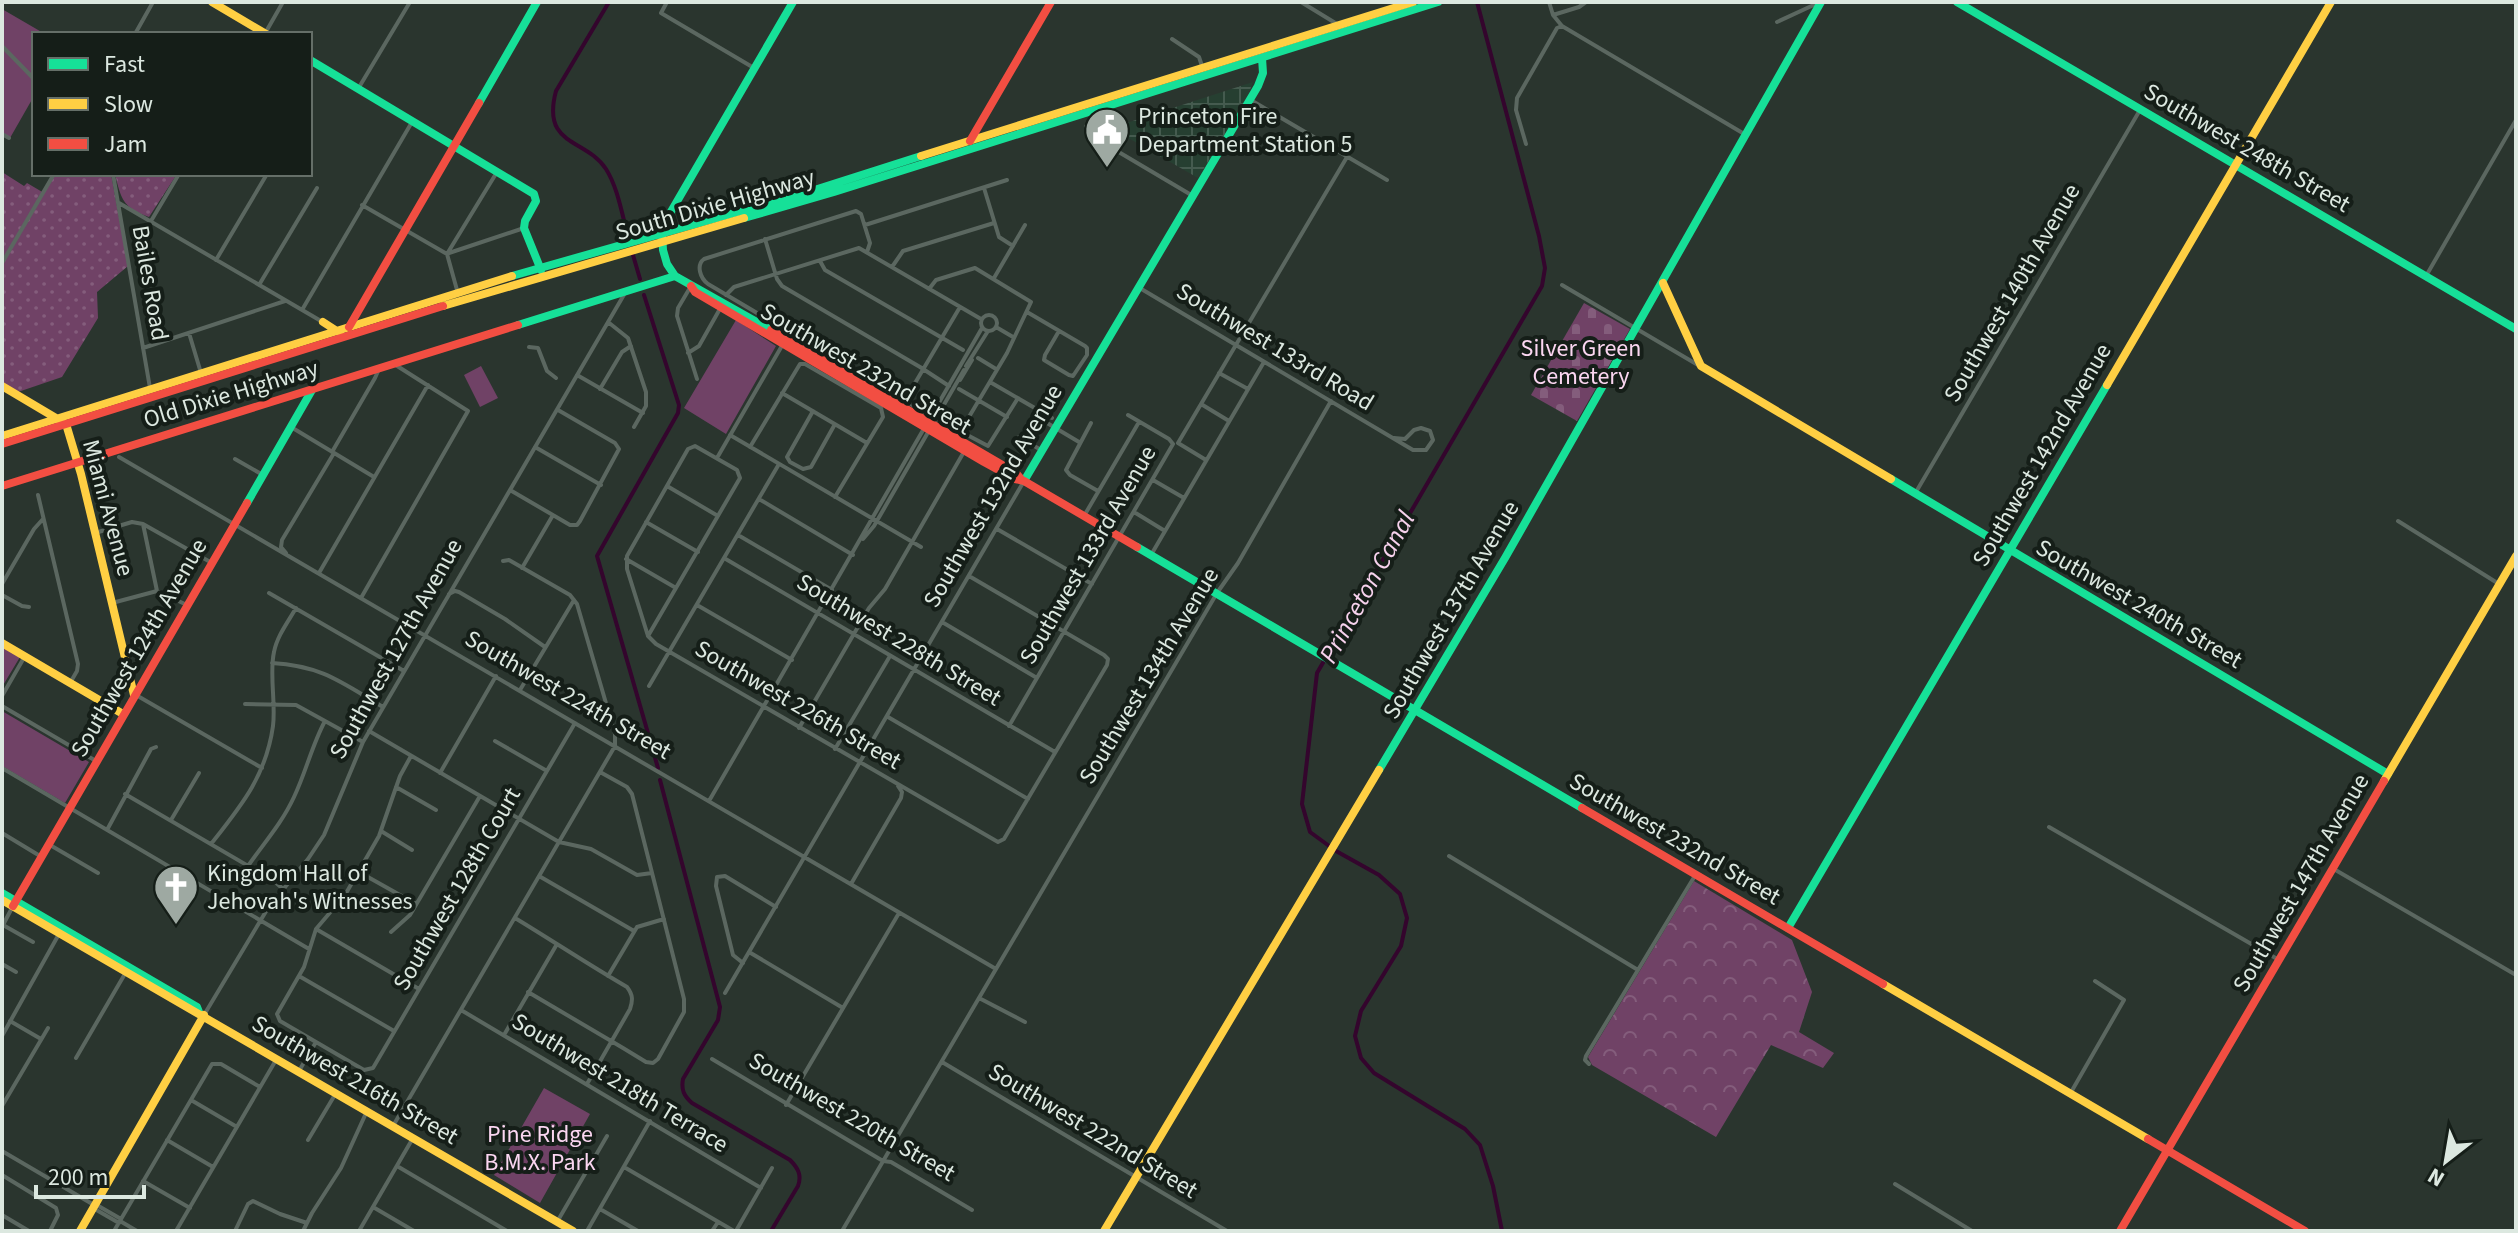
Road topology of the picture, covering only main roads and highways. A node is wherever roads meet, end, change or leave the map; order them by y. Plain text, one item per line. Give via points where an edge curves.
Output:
1 (212, 2) edge
2 (537, 2) edge
3 (793, 2) edge
4 (1051, 2) edge
5 (1413, 2) edge
6 (1424, 2) edge
7 (1438, 2) edge
8 (1821, 2) edge
9 (1957, 2) edge
10 (2331, 2) edge
11 (1373, 23) junction
12 (1344, 28) junction
13 (261, 32) edge
14 (1306, 36) junction
15 (1262, 58) junction
16 (312, 61) edge
17 (1203, 68) junction
18 (970, 145) junction
19 (454, 146) junction
20 (2235, 165) junction
21 (886, 168) junction
22 (834, 192) junction
23 (661, 238) junction
24 (542, 271) junction
25 (675, 276) junction
26 (1663, 283) junction
27 (459, 296) junction
28 (2516, 329) edge
29 (347, 332) junction
30 (323, 335) junction
31 (268, 352) junction
32 (212, 378) junction
33 (2, 386) edge
34 (312, 390) junction
35 (151, 393) junction
36 (48, 411) junction
37 (63, 421) junction
38 (46, 422) junction
39 (930, 423) junction
40 (3, 441) edge
41 (78, 463) junction
42 (1024, 481) junction
43 (2, 486) edge
44 (2010, 551) junction
45 (2516, 556) edge
46 (2, 643) edge
47 (134, 695) junction
48 (1416, 709) junction
49 (123, 714) junction
50 (2388, 774) junction
51 (2, 893) edge
52 (2, 900) edge
53 (14, 904) junction
54 (1788, 928) junction
55 (61, 931) junction
56 (202, 1014) junction
57 (2167, 1150) junction
58 (80, 1231) edge
59 (573, 1231) edge
60 (1104, 1231) edge
61 (2120, 1231) edge
62 (2305, 1231) edge

1 - 13 main road
2 - 19 main road
3 - 23 main road via 671,211
4 - 18 main road
5 - 12 main road, South Dixie Highway
6 - 11 main road
7 - 11 main road, South Dixie Highway
8 - 26 main road, Southwest 137th Avenue
9 - 20 main road, Southwest 248th Street
10 - 20 main road, Southwest 142nd Avenue
11 - 12 main road, South Dixie Highway
12 - 14 main road, South Dixie Highway
12 - 15 main road, South Dixie Highway
14 - 15 main road
14 - 17 main road, South Dixie Highway
15 - 17 main road
15 - 18 main road, South Dixie Highway
15 - 42 main road, Southwest 132nd Avenue via 1261,79 1053,423
16 - 19 main road
17 - 18 main road, South Dixie Highway
18 - 21 main road, South Dixie Highway
18 - 22 main road, South Dixie Highway
19 - 24 main road via 536,197 524,228
19 - 29 main road
20 - 28 main road, Southwest 248th Street
20 - 44 main road, Southwest 142nd Avenue
21 - 22 main road
21 - 23 main road, South Dixie Highway
22 - 23 main road, South Dixie Highway
23 - 24 main road, South Dixie Highway
23 - 24 main road, South Dixie Highway
23 - 25 main road
24 - 27 main road, South Dixie Highway
25 - 34 main road, Old Dixie Highway
25 - 39 main road, Southwest 232nd Street
26 - 44 main road, Southwest 240th Street via 1701,366
26 - 48 main road, Southwest 137th Avenue
27 - 29 main road, South Dixie Highway
27 - 29 main road, South Dixie Highway
29 - 30 main road, South Dixie Highway
29 - 30 main road via 323,322
29 - 32 main road, South Dixie Highway
30 - 31 main road, South Dixie Highway
31 - 32 main road
31 - 35 main road, South Dixie Highway
32 - 35 main road, South Dixie Highway
33 - 36 main road
34 - 41 main road, Old Dixie Highway
34 - 47 main road, Southwest 124th Avenue
35 - 37 main road, South Dixie Highway
35 - 37 main road, South Dixie Highway
36 - 37 main road
36 - 38 main road
37 - 38 main road, South Dixie Highway
37 - 40 main road, South Dixie Highway
37 - 41 main road, Miami Avenue
38 - 40 main road, South Dixie Highway
39 - 42 main road, Southwest 232nd Street
39 - 42 main road, Southwest 232nd Street via 965,450
41 - 43 main road, Old Dixie Highway
41 - 47 main road, Miami Avenue
42 - 48 main road, Southwest 232nd Street
44 - 50 main road, Southwest 240th Street
44 - 54 main road, Southwest 142nd Avenue
45 - 50 main road, Southwest 147th Avenue
46 - 49 main road
47 - 49 main road, Southwest 124th Avenue
48 - 54 main road, Southwest 232nd Street
48 - 60 main road, Southwest 137th Avenue
49 - 53 main road, Southwest 124th Avenue
50 - 57 main road, Southwest 147th Avenue
51 - 53 main road, Southwest 216th Street
52 - 53 main road, Southwest 216th Street
53 - 55 main road, Southwest 216th Street
54 - 57 main road, Southwest 232nd Street
55 - 56 main road, Southwest 216th Street
55 - 56 main road, Southwest 216th Street
56 - 58 main road, Southwest 127th Avenue
56 - 59 main road, Southwest 216th Street
57 - 61 main road, Southwest 147th Avenue
57 - 62 main road, Southwest 232nd Street

